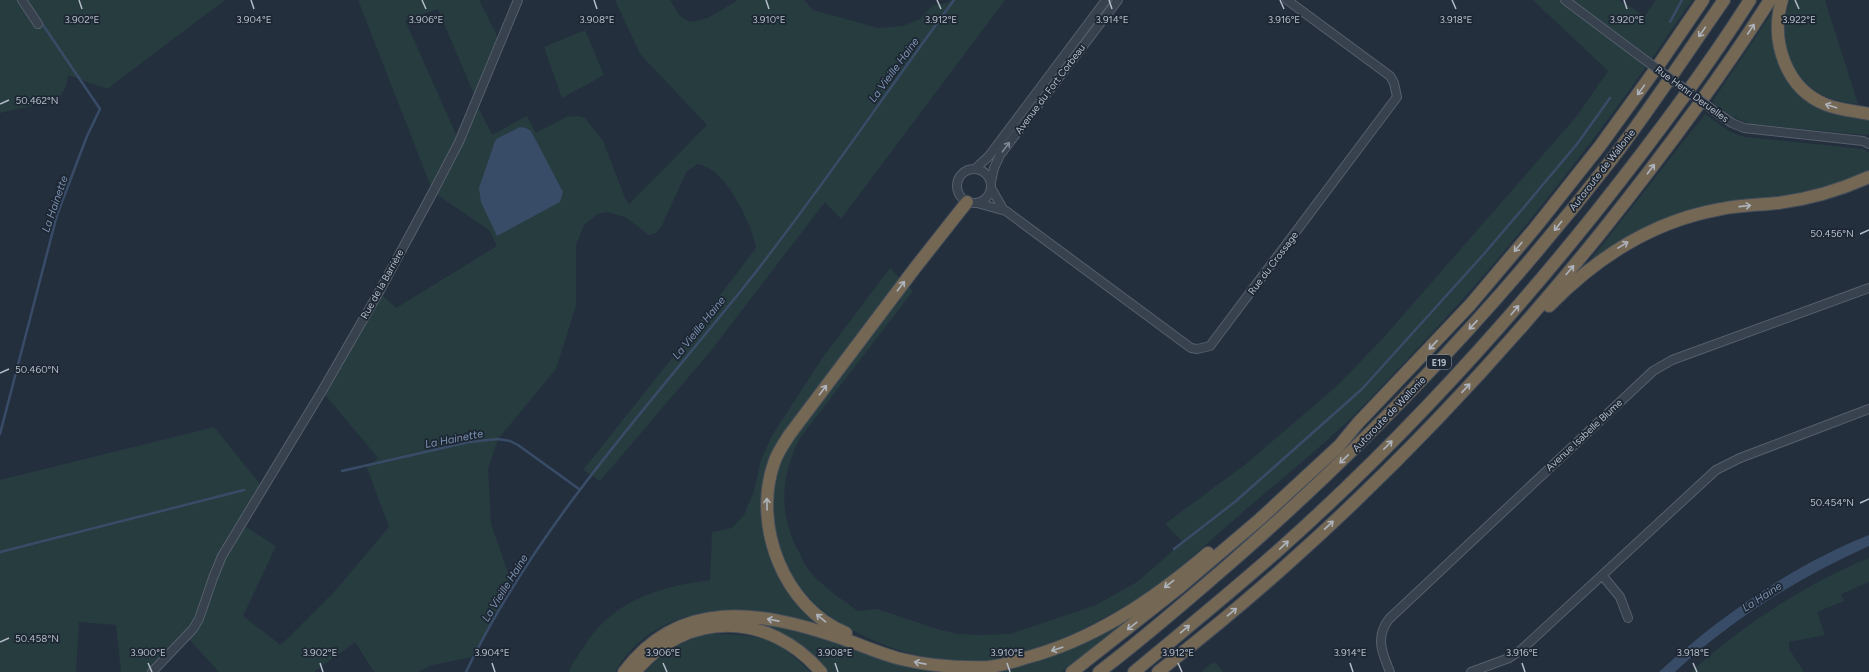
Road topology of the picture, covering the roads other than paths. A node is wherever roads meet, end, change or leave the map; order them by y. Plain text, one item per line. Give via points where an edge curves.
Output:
1 (22, 0) edge
2 (518, 0) edge
3 (1106, 0) edge
4 (1118, 0) edge
5 (1287, 0) edge
6 (1565, 0) edge
7 (1703, 0) edge
8 (1724, 0) edge
9 (1750, 0) edge
10 (1770, 0) edge
11 (1782, 0) edge
12 (38, 24) dead end
13 (1869, 114) edge
14 (1867, 142) edge
15 (975, 168) junction
16 (1869, 177) edge
17 (991, 185) junction
18 (972, 202) junction
19 (1003, 209) junction
20 (1869, 288) edge
21 (1508, 343) junction
22 (1869, 409) edge
23 (1358, 423) junction
24 (1602, 575) junction
25 (1628, 618) dead end
26 (878, 651) junction
27 (152, 672) edge
28 (624, 672) edge
29 (635, 672) edge
30 (821, 672) edge
31 (1072, 672) edge
32 (1098, 672) edge
33 (1134, 672) edge
34 (1158, 672) edge
35 (1390, 672) edge
36 (1471, 672) edge

1 - 12 street
2 - 27 street, Rue de la Barrière via 459,142 379,292 222,556 199,619 193,629
3 - 15 street, Avenue du Fort Corbeau via 989,156
17 -> 4 street, Avenue du Fort Corbeau via 994,168 1000,155
5 - 19 street, Rue du Crossage via 1390,76 1397,97 1210,346 1191,348
6 - 14 street, Rue Henri Deruelles, bridge via 1732,123 1744,128
7 -> 23 highway via 1600,146 1535,228 1470,305
8 -> 32 highway, Autoroute de Wallonie / E19 via 1613,157 1482,316 1344,460 1298,503 1190,598
33 -> 9 highway, Autoroute de Wallonie / E19 via 1287,542 1427,406 1493,335 1631,168 1691,87
21 -> 10 highway via 1576,264 1645,177 1706,96
13 -> 11 highway via 1826,104 1805,90 1792,77 1783,60 1777,38 1777,18
15 - 17 street via 985,172
15 - 18 street via 964,171 956,185 959,195
21 -> 16 highway via 1590,268 1621,246 1651,230 1722,208 1808,198
17 - 18 street via 986,198
17 - 19 street
18 - 19 street
26 -> 18 highway via 866,641 833,628 802,599 789,582 779,564 772,541 767,500 770,479 774,462 790,434 914,268
20 - 35 street, Avenue Isabelle Blume via 1672,360 1653,371 1389,619 1383,628 1380,642
34 -> 21 highway via 1292,560 1439,417
22 - 24 street via 1740,458 1716,470
23 -> 26 highway via 1195,564 1130,612 1064,647 990,666 959,668 900,659
23 -> 31 highway via 1339,446 1260,519 1180,588
24 - 25 street via 1620,597
24 - 36 street via 1517,653
26 -> 28 highway via 810,628 766,618 715,616 670,630 636,656
29 - 30 highway via 647,657 680,635 700,628 718,626 740,626 772,634 798,650

